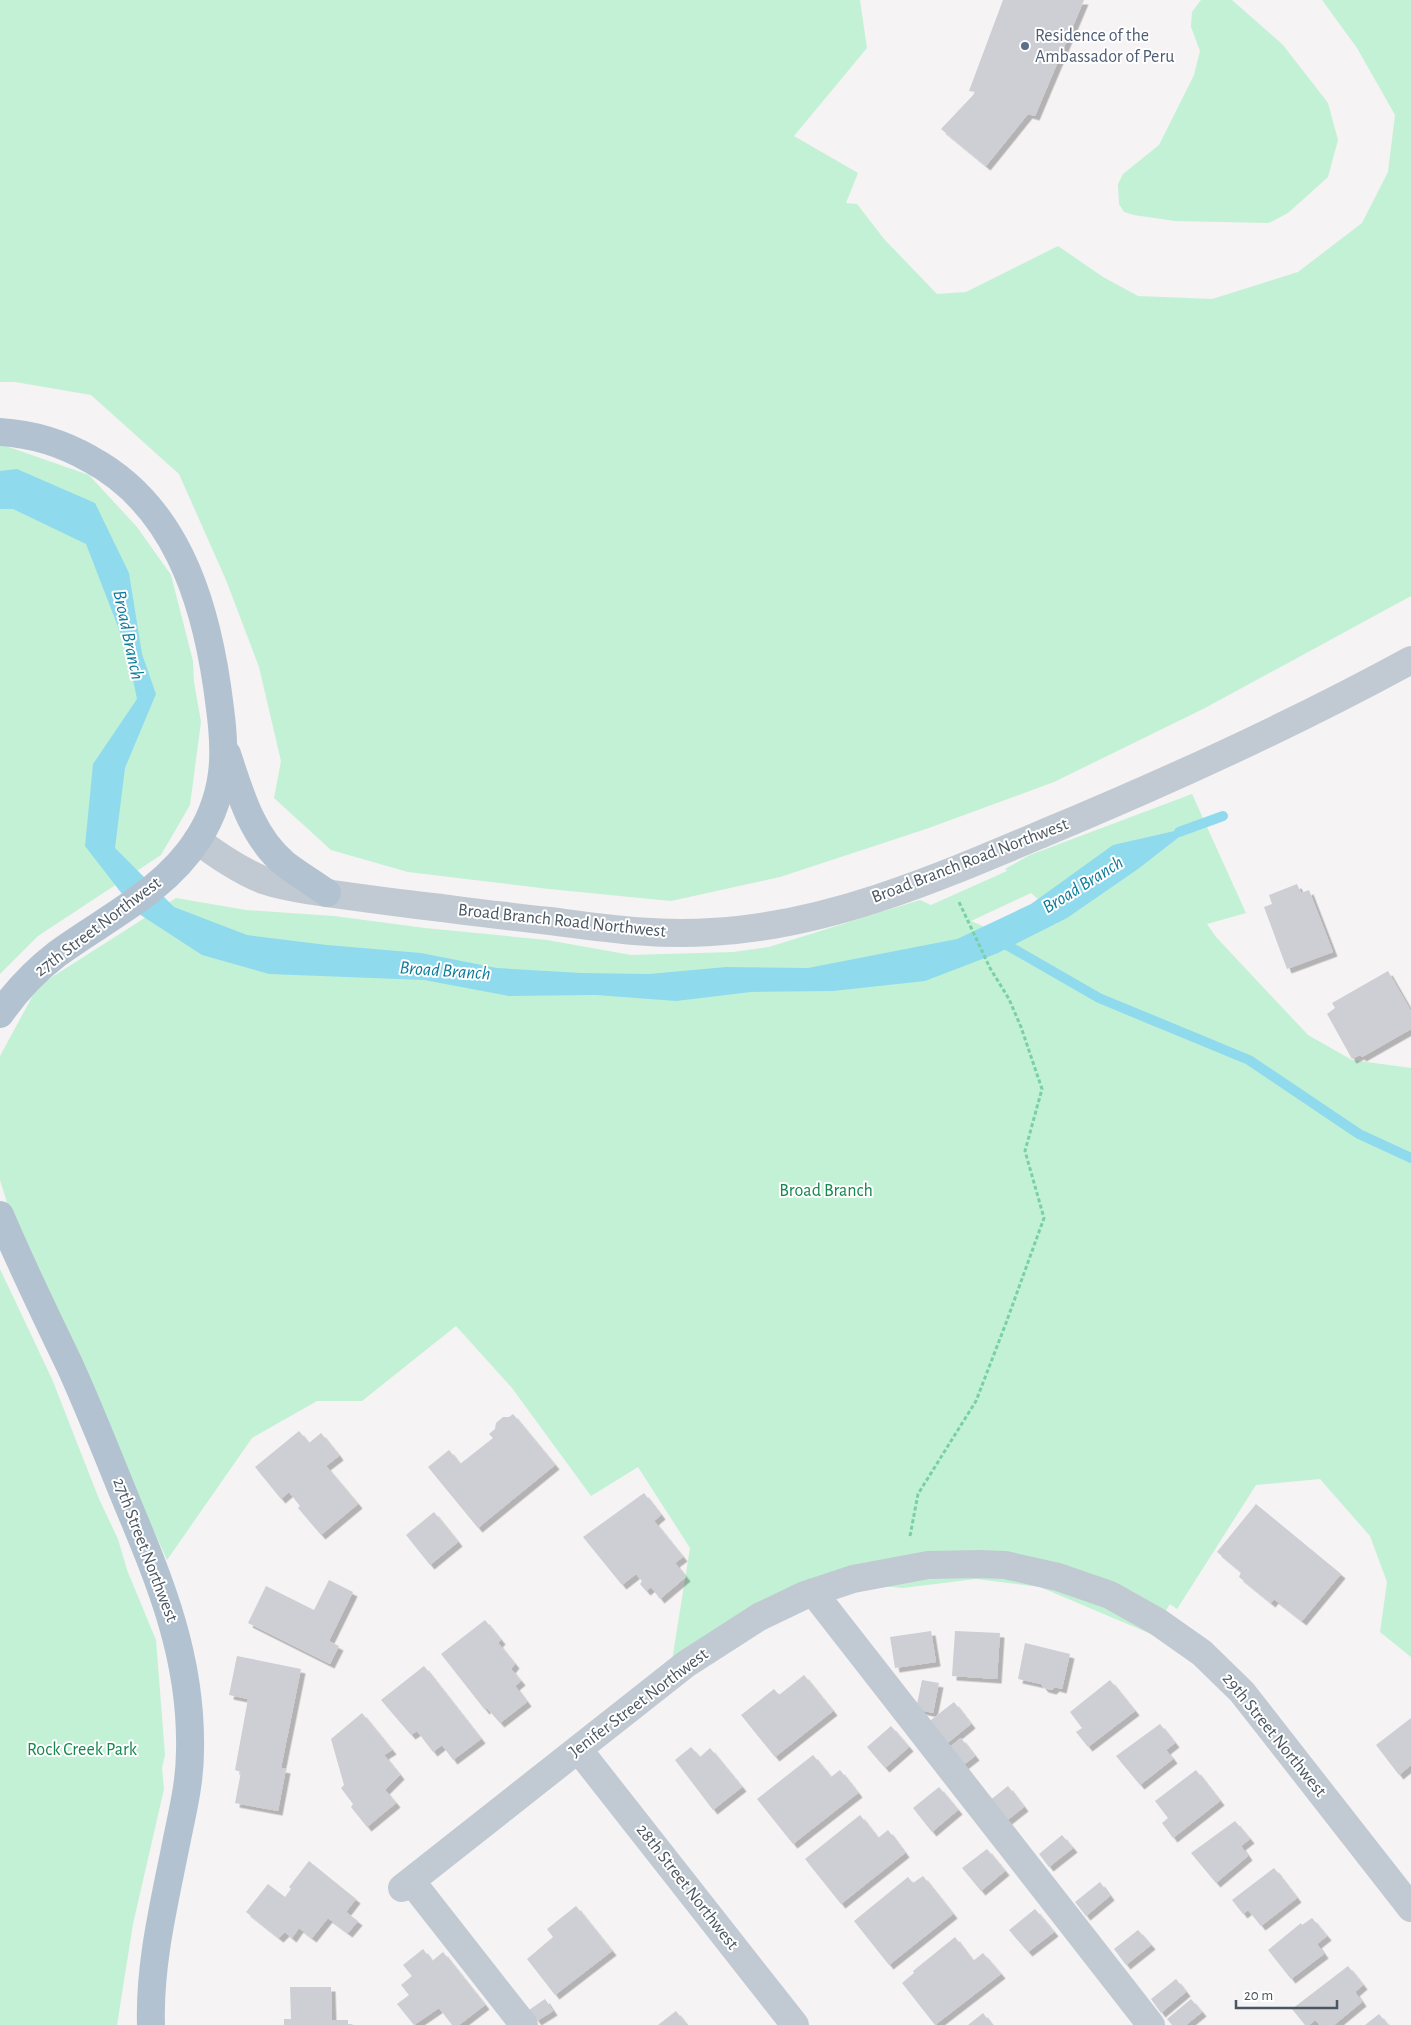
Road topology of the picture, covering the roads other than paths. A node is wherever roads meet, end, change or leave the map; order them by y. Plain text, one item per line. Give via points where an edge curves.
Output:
1 (0, 432) edge
2 (1411, 660) edge
3 (224, 742) junction
4 (197, 840) junction
5 (326, 893) junction
6 (0, 1014) edge
7 (0, 1215) edge
8 (903, 1569) joint
9 (813, 1592) junction
10 (578, 1749) junction
11 (1411, 1908) edge
12 (151, 2025) edge
13 (524, 2025) edge
14 (795, 2025) edge
15 (1150, 2025) edge

1 - 3 main road via 56,443 98,463 134,491 165,528 188,573 204,623
2 - 5 street, Broad Branch Road Northwest via 1265,736 1061,826 946,874 849,906 785,922 714,932 637,932
3 - 4 main road via 219,791
3 - 5 main road via 242,801 264,840 284,863
4 - 5 street, Broad Branch Road Northwest via 231,864 265,880
4 - 6 main road, 27th Street Northwest via 159,883 47,962
7 - 12 main road, 27th Street Northwest via 148,1550 171,1616 183,1666 190,1715 188,1788 154,1966
8 - 9 street, Jenifer Street Northwest via 853,1579
8 - 11 street, 29th Street Northwest via 928,1565 1005,1565 1058,1576 1110,1595 1181,1637 1242,1692
9 - 10 street, Jenifer Street Northwest via 759,1617 686,1664
9 - 15 street
10 - 13 street, Jenifer Street Northwest via 406,1884
10 - 14 street, 28th Street Northwest

